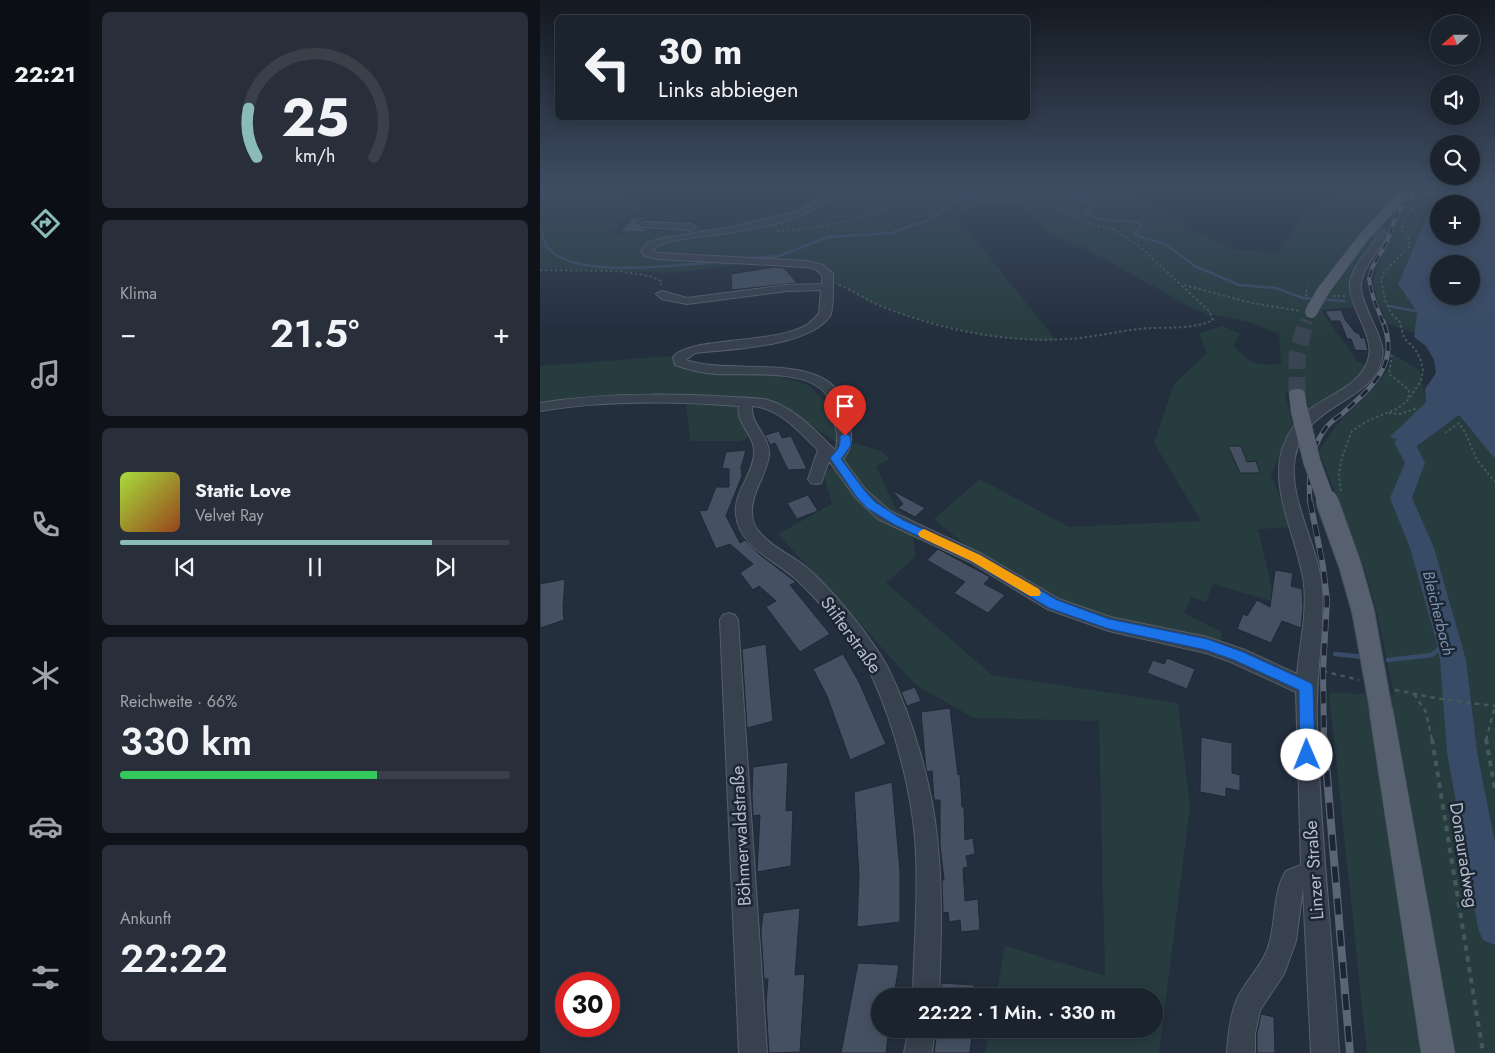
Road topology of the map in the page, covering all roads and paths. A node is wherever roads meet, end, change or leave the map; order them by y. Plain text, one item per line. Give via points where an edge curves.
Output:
1 (708, 234) edge
2 (1121, 234) edge
3 (1367, 234) edge
4 (1382, 234) edge
5 (1405, 234) edge
6 (540, 270) edge
7 (827, 285) junction
8 (1183, 285) junction
9 (662, 294) joint
10 (1357, 296) joint
11 (1307, 314) joint
12 (1393, 377) dead end
13 (1408, 400) junction
14 (747, 401) junction
15 (1298, 402) tunnel mouth
16 (540, 407) edge
17 (1418, 408) dead end
18 (1388, 412) junction
19 (1445, 433) dead end
20 (831, 454) junction
21 (816, 479) dead end
22 (1495, 482) edge
23 (1342, 493) dead end
24 (729, 620) dead end
25 (1306, 687) junction
26 (1414, 694) junction
27 (1384, 699) junction
28 (1495, 706) edge
29 (1495, 790) edge
30 (1313, 876) junction
31 (926, 988) edge
32 (920, 1038) edge
33 (753, 1053) edge
34 (918, 1053) edge
35 (1242, 1053) edge
36 (1324, 1053) edge
37 (1438, 1053) edge
38 (1483, 1053) edge

1 - 7 street via 668,239 650,245 646,251 665,256 814,265 827,272
2 - 8 path via 1138,245
3 - 11 main road, bridge
4 - 10 street via 1360,270 1355,288
5 - 13 path via 1410,246 1384,272 1381,280 1386,303 1400,322 1404,338 1415,349 1423,370 1421,381
6 - 9 path via 615,271 653,277 661,281
7 - 8 path via 843,286 883,307 925,320 995,336 1051,339 1195,325 1213,320 1209,310
7 - 9 street via 687,301
7 - 20 street via 826,314 803,332 754,344 692,350 679,357 680,362 696,368 784,372 824,384 836,400 846,445 842,452
8 - 11 path
10 - 25 street, Linzer Straße via 1377,349 1376,359 1359,384 1313,414 1294,439 1287,463 1287,478 1312,585
12 - 13 path via 1409,390
13 - 18 path
14 - 16 street via 624,398
14 - 20 street via 779,409
14 - 31 street, Stifterstraße via 744,416 753,426 762,454 743,509 746,524 754,538 816,587 862,644 881,673 901,728 918,788 926,836 929,933
15 - 27 main road, bridge via 1312,462 1350,564
17 - 18 path via 1396,414
18 - 23 path via 1352,431 1339,474
19 - 22 path via 1459,424 1466,430 1476,459
20 - 21 street
20 - 25 street via 860,493 884,515 976,558 1053,604 1109,624 1207,645
24 - 33 street, Böhmerwaldstraße
25 - 30 street, Linzer Straße
26 - 27 path
26 - 28 path
26 - 38 path, Donauradweg via 1423,704 1430,724
27 - 37 main road
28 - 29 path via 1486,738
30 - 35 street via 1294,879 1290,886 1283,941 1275,966 1248,1005
30 - 36 street, Linzer Straße
32 - 34 street

